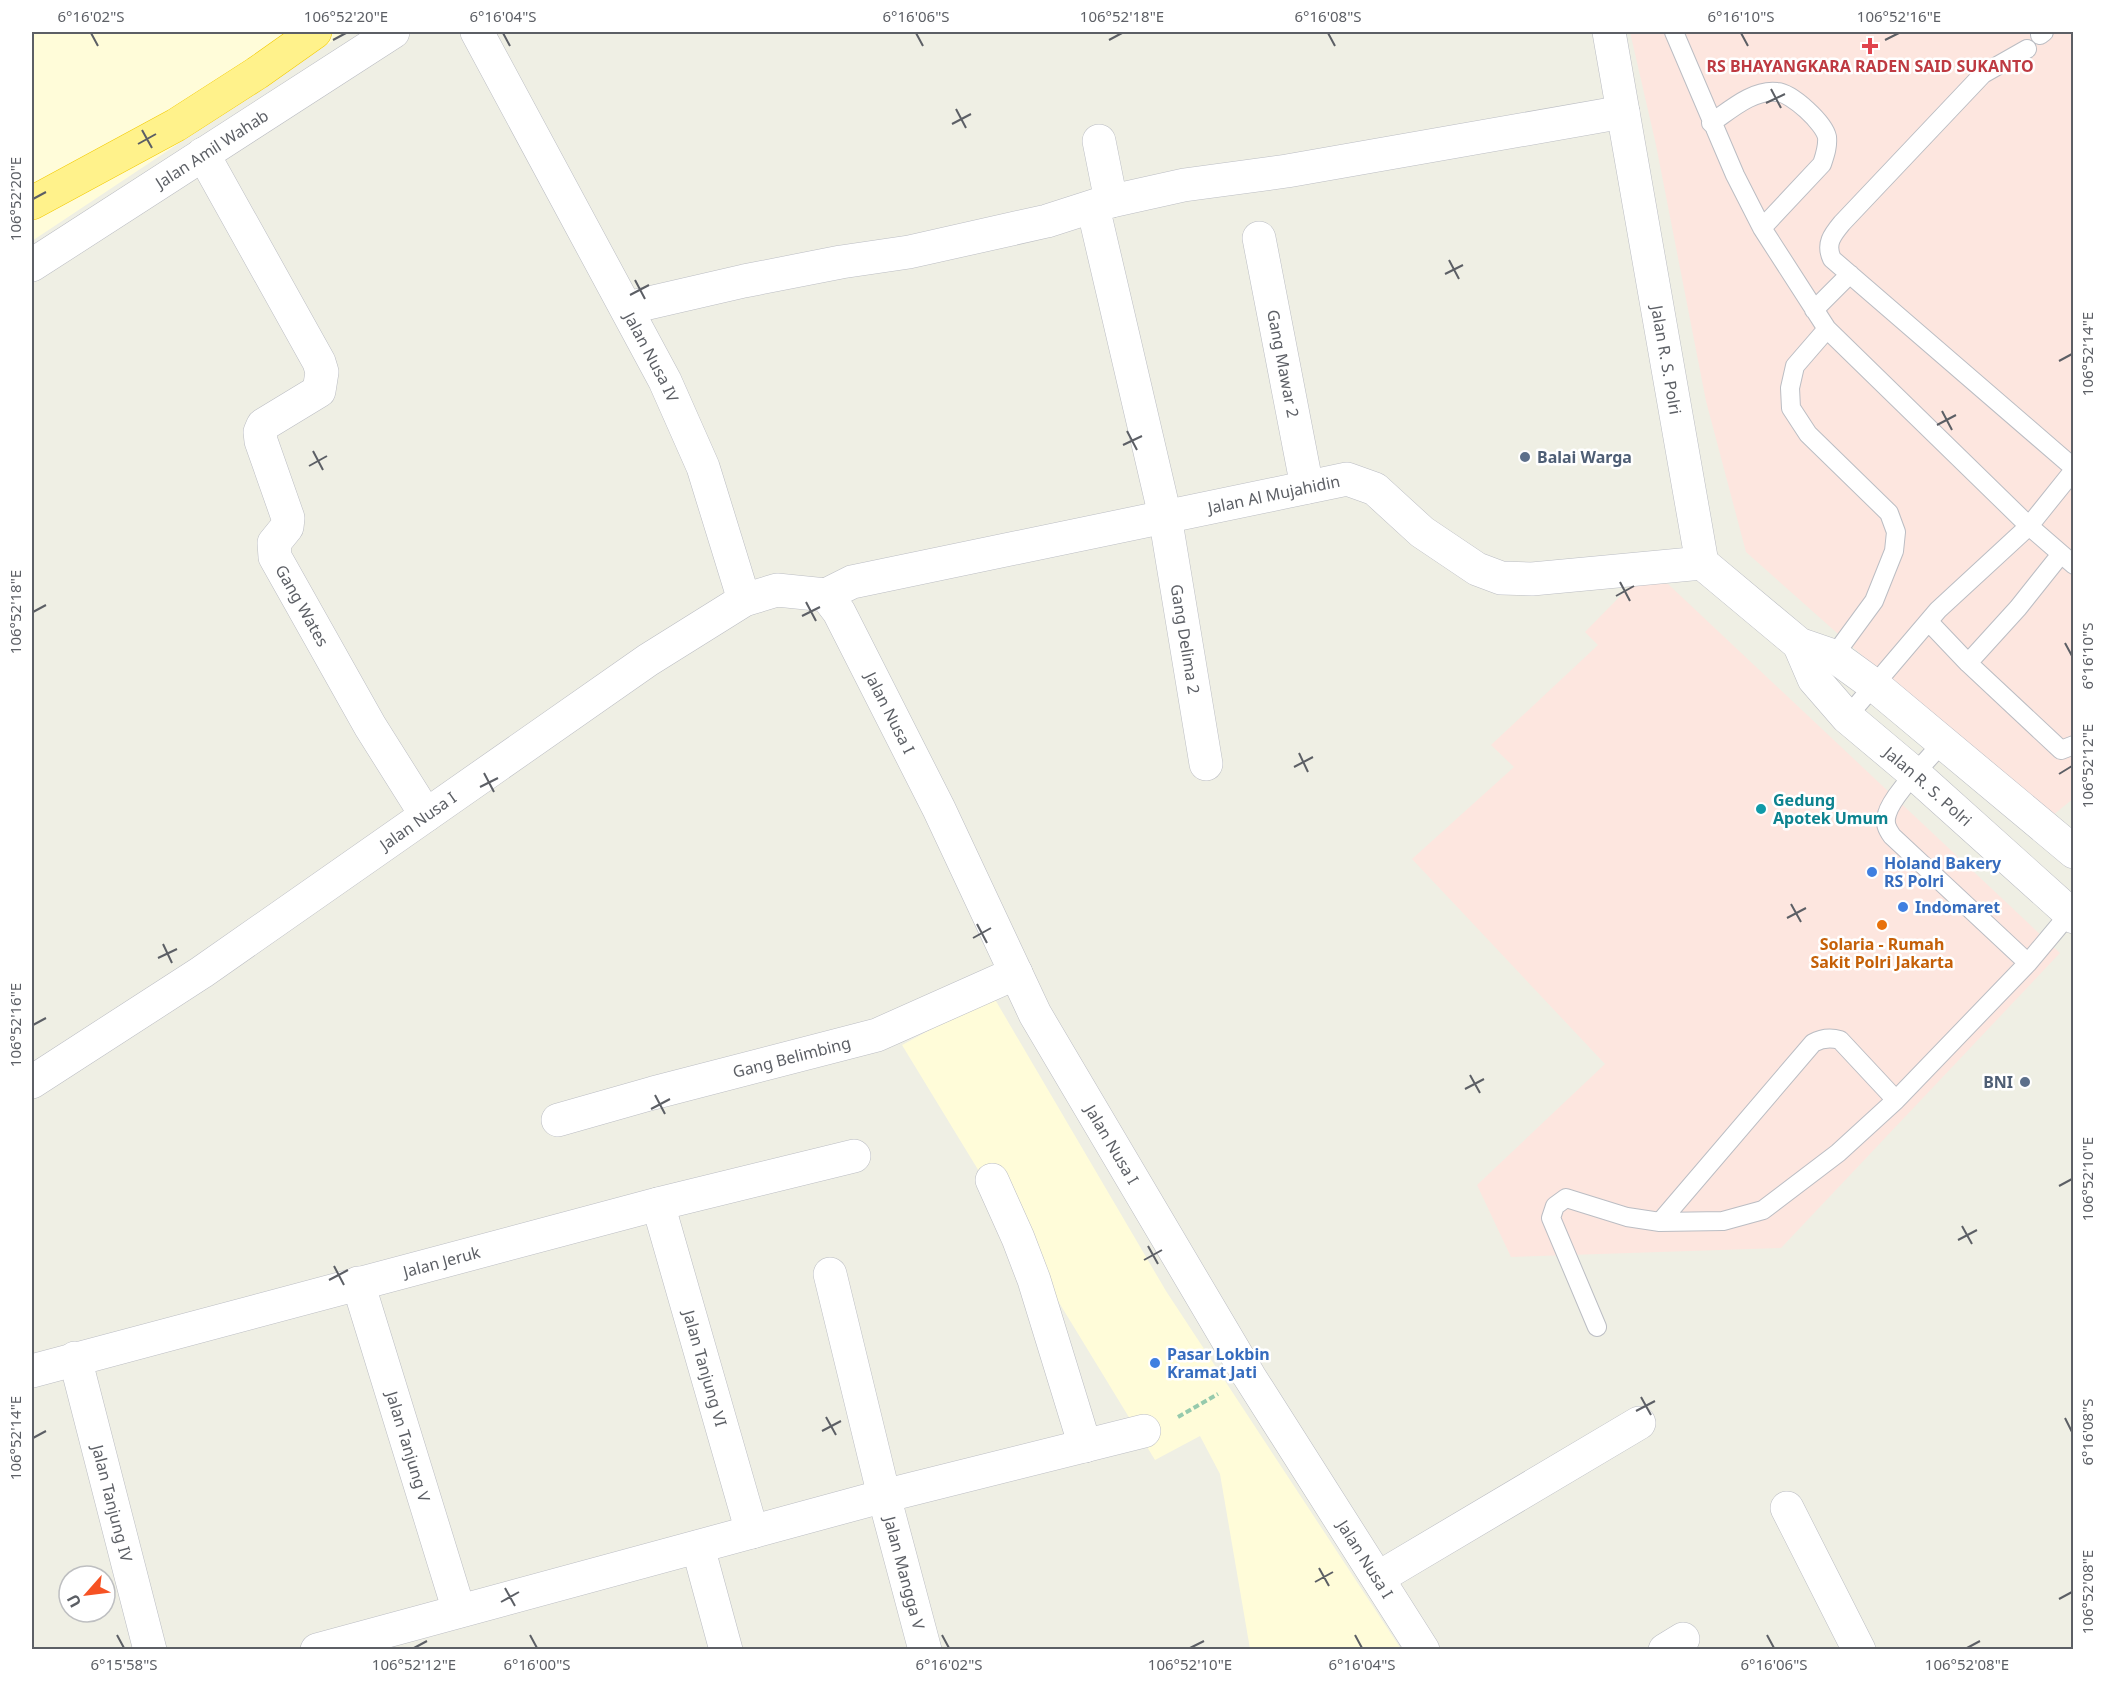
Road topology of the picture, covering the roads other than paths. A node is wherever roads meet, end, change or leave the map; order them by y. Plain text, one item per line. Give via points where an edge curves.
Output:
1 (315, 32) edge
2 (393, 32) edge
3 (477, 32) edge
4 (1609, 32) edge
5 (1674, 32) edge
6 (2027, 49) dead end
7 (1623, 112) junction
8 (1711, 123) junction
9 (1099, 141) dead end
10 (203, 154) junction
11 (32, 203) edge
12 (1102, 204) junction
13 (1762, 228) junction
14 (1259, 238) dead end
15 (32, 265) edge
16 (1850, 274) junction
17 (627, 308) junction
18 (1814, 310) junction
19 (1827, 329) junction
20 (2073, 469) edge
21 (1307, 487) junction
22 (1165, 516) junction
23 (2029, 526) junction
24 (2067, 559) edge
25 (1702, 563) junction
26 (826, 595) junction
27 (744, 600) junction
28 (1929, 622) junction
29 (1968, 663) junction
30 (1824, 668) junction
31 (1874, 686) junction
32 (1847, 717) junction
33 (1942, 743) junction
34 (2073, 745) edge
35 (1206, 764) dead end
36 (1916, 774) junction
37 (426, 815) junction
38 (2073, 852) edge
39 (2072, 913) edge
40 (2028, 963) junction
41 (1016, 974) junction
42 (32, 1082) edge
43 (1896, 1100) junction
44 (558, 1120) dead end
45 (854, 1156) dead end
46 (992, 1180) dead end
47 (658, 1204) junction
48 (1660, 1222) junction
49 (830, 1274) dead end
50 (358, 1283) junction
51 (1597, 1327) dead end
52 (75, 1358) junction
53 (32, 1371) edge
54 (1639, 1423) dead end
55 (1144, 1431) road end
56 (1085, 1446) junction
57 (884, 1496) junction
58 (1787, 1508) dead end
59 (752, 1532) junction
60 (699, 1547) junction
61 (1378, 1578) junction
62 (459, 1611) junction
63 (393, 1639) edge
64 (150, 1650) edge
65 (317, 1650) edge
66 (726, 1650) edge
67 (926, 1650) edge
68 (1423, 1650) edge
69 (1859, 1650) edge

1 - 11 highway via 176,124
2 - 10 street, Jalan Amil Wahab
3 - 17 street, Jalan Nusa IV
4 - 7 street, Jalan R. S. Polri
5 - 8 lane
6 - 16 lane via 1983,74 1832,235 1832,259
7 - 12 street via 1287,171 1184,185
7 - 25 street, Jalan R. S. Polri
8 - 13 lane
8 - 13 lane via 1755,96 1778,92 1789,95 1824,128 1827,152 1822,164
9 - 12 street, Gang Delima 2
10 - 15 street, Jalan Amil Wahab
10 - 37 street, Gang Wates via 322,372 319,391 263,425 260,432 288,518 287,527 274,543 275,557 370,726
12 - 17 street via 1047,221 909,252 765,277
12 - 22 street, Gang Delima 2
13 - 18 lane
14 - 21 street, Gang Mawar 2
16 - 18 lane
16 - 20 lane
17 - 27 street, Jalan Nusa IV via 703,467
18 - 19 lane
19 - 23 lane
19 - 30 lane via 1795,366 1791,408 1808,434 1888,513 1896,532 1894,551 1874,601
20 - 23 lane
21 - 22 street, Jalan Al Mujahidin
21 - 25 street, Jalan Al Mujahidin via 1347,479 1375,489 1422,532 1477,568 1501,578 1532,579
22 - 26 street, Jalan Al Mujahidin via 852,582
22 - 35 street, Gang Delima 2
23 - 24 lane
23 - 28 lane
24 - 29 lane
25 - 30 street, Jalan R. S. Polri
26 - 27 street, Jalan Nusa I via 777,590
26 - 41 street, Jalan Nusa I via 939,809
27 - 37 street, Jalan Nusa I via 648,660
28 - 29 lane
28 - 31 lane
29 - 34 lane via 2061,750
30 - 31 street, Jalan R. S. Polri
30 - 32 street, Jalan R. S. Polri
31 - 32 lane
31 - 33 street, Jalan R. S. Polri
32 - 36 street, Jalan R. S. Polri
33 - 36 lane
33 - 38 street, Jalan R. S. Polri
36 - 39 street, Jalan R. S. Polri
36 - 40 lane via 1889,808 1888,830
37 - 42 street, Jalan Nusa I via 202,972
39 - 40 lane
40 - 43 lane
41 - 44 street, Gang Belimbing via 877,1035
41 - 61 street, Jalan Nusa I via 1035,1014 1249,1376
43 - 48 lane via 1838,1153 1763,1210 1723,1221
43 - 48 lane via 1840,1040 1824,1038 1813,1043
45 - 47 street, Jalan Jeruk
46 - 56 street via 1034,1280
47 - 50 street, Jalan Jeruk
47 - 59 street, Jalan Tanjung VI
48 - 51 lane via 1626,1217 1566,1198 1555,1206 1551,1218
49 - 57 street, Jalan Mangga V
50 - 52 street, Jalan Jeruk
50 - 62 street, Jalan Tanjung V
52 - 53 street, Jalan Jeruk
52 - 64 street, Jalan Tanjung IV
54 - 61 street
55 - 56 street
56 - 57 street
57 - 59 street
57 - 67 street, Jalan Mangga V
58 - 69 street
59 - 60 street
60 - 62 street
60 - 66 street
61 - 68 street, Jalan Nusa I
62 - 63 street
63 - 65 street

